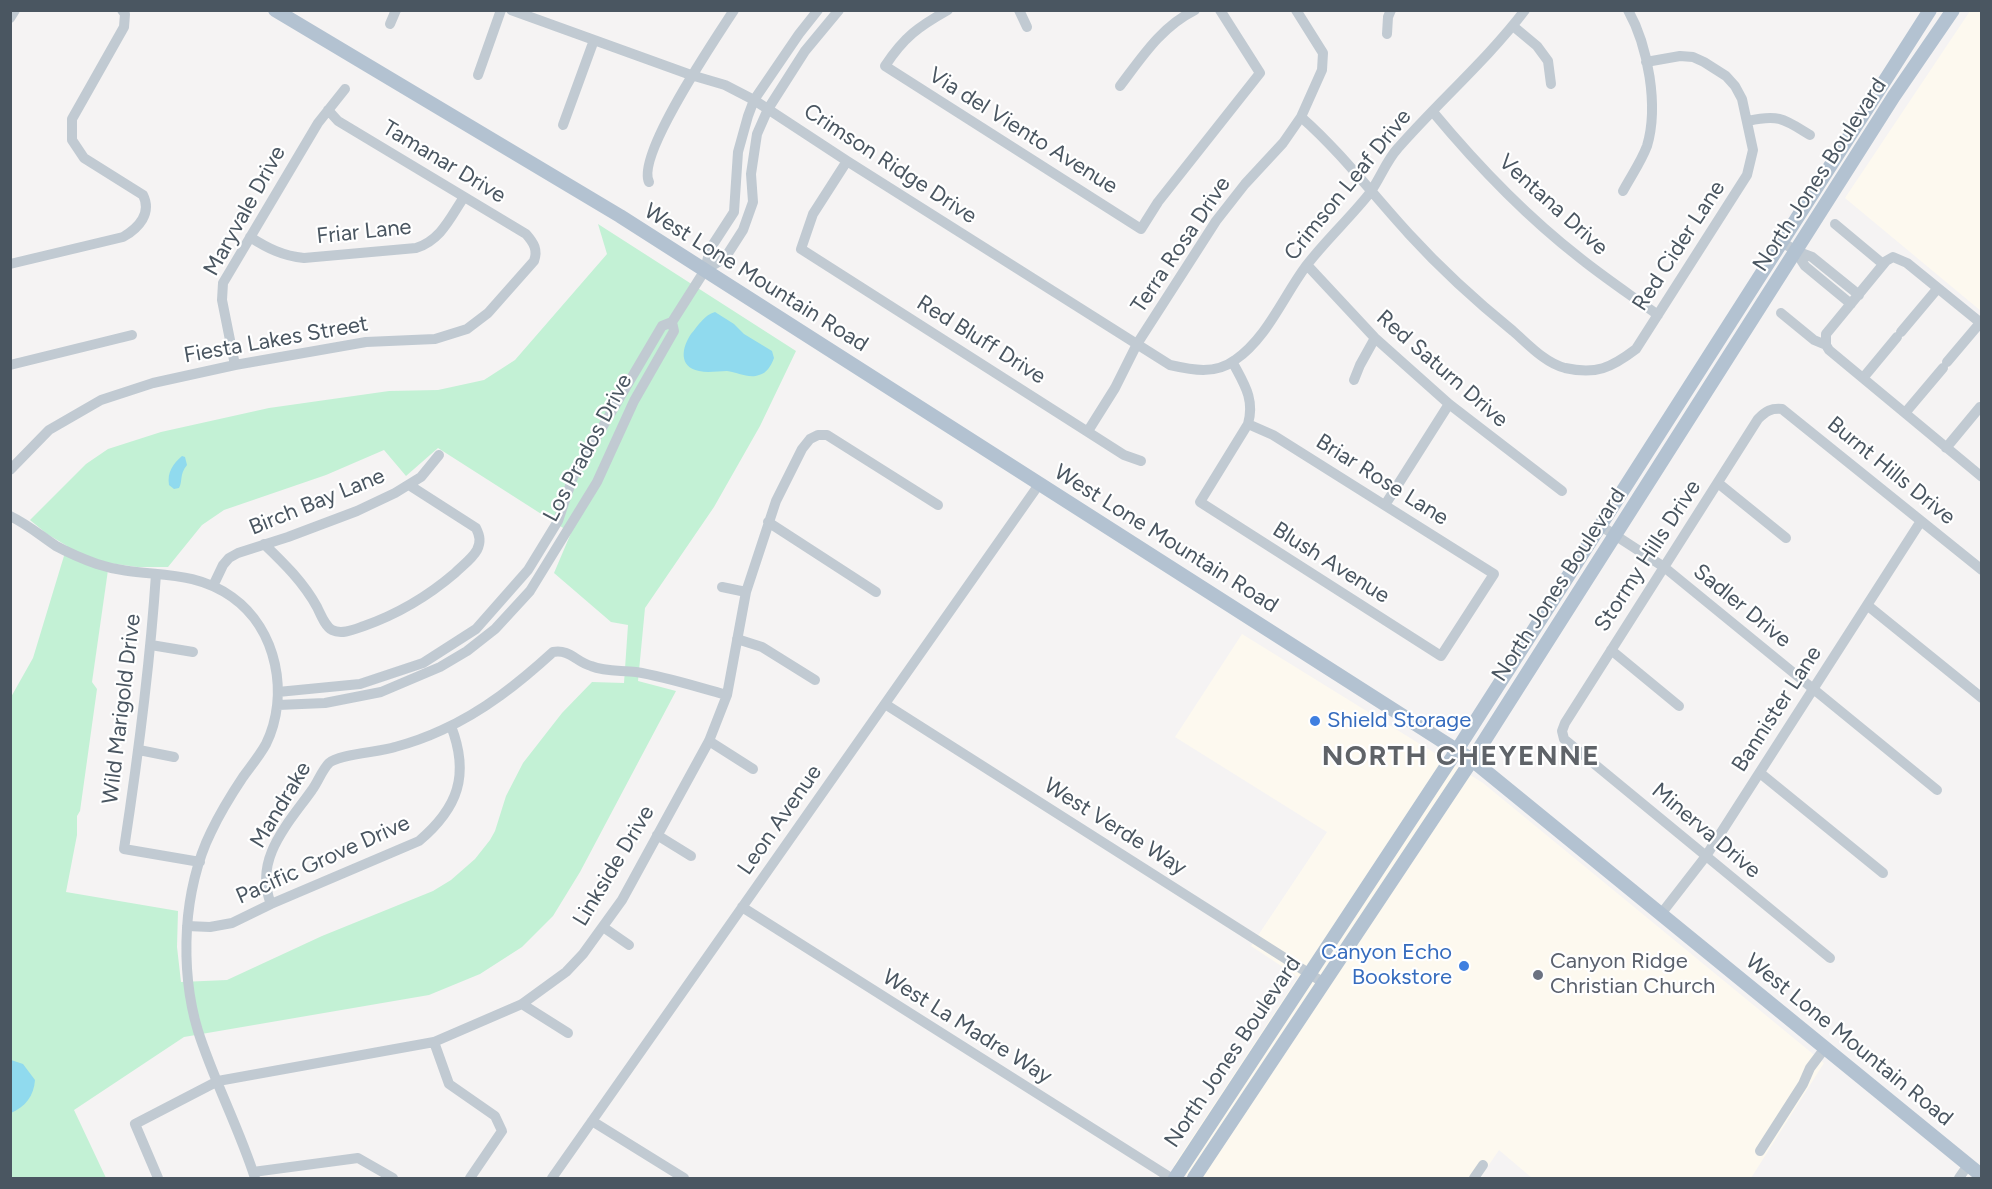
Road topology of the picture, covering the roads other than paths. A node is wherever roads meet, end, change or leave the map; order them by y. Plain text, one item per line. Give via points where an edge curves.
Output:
1 (15, 10) edge
2 (275, 10) edge
3 (396, 10) edge
4 (501, 10) edge
5 (511, 10) edge
6 (734, 10) edge
7 (818, 10) edge
8 (839, 10) edge
9 (948, 10) edge
10 (1019, 10) edge
11 (1195, 10) edge
12 (1220, 10) edge
13 (1296, 10) edge
14 (1391, 10) edge
15 (1525, 10) edge
16 (1628, 10) edge
17 (1930, 10) edge
18 (1953, 10) edge
19 (124, 12) edge
20 (10, 18) edge
21 (390, 24) dead end
22 (1513, 26) junction
23 (1027, 27) dead end
24 (1387, 34) dead end
25 (594, 40) junction
26 (1646, 62) junction
27 (478, 75) dead end
28 (691, 75) junction
29 (1551, 84) dead end
30 (1120, 86) dead end
31 (1881, 87) junction
32 (345, 89) dead end
33 (1894, 96) junction
34 (754, 100) junction
35 (768, 109) junction
36 (328, 110) junction
37 (1433, 112) junction
38 (1300, 117) junction
39 (1748, 121) junction
40 (563, 125) dead end
41 (1810, 135) dead end
42 (847, 161) junction
43 (649, 182) dead end
44 (1371, 191) junction
45 (1623, 191) dead end
46 (464, 197) junction
47 (1835, 224) dead end
48 (250, 237) junction
49 (1782, 242) junction
50 (536, 249) joint
51 (10, 251) edge
52 (1796, 251) junction
53 (13, 263) edge
54 (1883, 264) junction
55 (1307, 265) junction
56 (705, 270) junction
57 (1938, 288) junction
58 (1859, 295) junction
59 (1851, 304) junction
60 (1781, 313) dead end
61 (1658, 315) junction
62 (672, 322) junction
63 (1981, 324) edge
64 (132, 335) dead end
65 (1375, 339) junction
66 (1137, 344) junction
67 (1826, 345) junction
68 (1233, 363) junction
69 (10, 365) edge
70 (235, 365) junction
71 (1863, 378) junction
72 (1354, 380) dead end
73 (1449, 404) junction
74 (1980, 407) edge
75 (1774, 408) joint
76 (1905, 413) junction
77 (1248, 424) junction
78 (1088, 431) junction
79 (1946, 448) junction
80 (439, 455) dead end
81 (1141, 461) dead end
82 (10, 470) edge
83 (1982, 477) edge
84 (1040, 483) junction
85 (1718, 483) junction
86 (409, 485) junction
87 (1562, 491) dead end
88 (938, 505) dead end
89 (1385, 505) junction
90 (10, 516) edge
91 (1921, 520) junction
92 (768, 522) junction
93 (1601, 526) junction
94 (1615, 536) junction
95 (1786, 538) dead end
96 (264, 544) junction
97 (1664, 567) junction
98 (1982, 570) edge
99 (156, 574) junction
100 (1494, 574) joint
101 (213, 586) junction
102 (722, 587) dead end
103 (746, 592) junction
104 (876, 592) dead end
105 (1867, 604) junction
106 (737, 639) junction
107 (151, 645) junction
108 (1611, 650) junction
109 (194, 652) dead end
110 (815, 680) dead end
111 (1814, 689) junction
112 (278, 692) junction
113 (727, 695) junction
114 (1982, 698) edge
115 (885, 704) junction
116 (278, 705) junction
117 (1679, 706) dead end
118 (451, 726) junction
119 (1562, 731) joint
120 (709, 741) junction
121 (139, 750) junction
122 (1457, 750) junction
123 (174, 757) dead end
124 (1472, 760) junction
125 (753, 770) dead end
126 (1760, 773) junction
127 (1938, 790) dead end
128 (657, 835) junction
129 (691, 856) dead end
130 (1706, 856) junction
131 (200, 862) junction
132 (1883, 873) dead end
133 (271, 904) junction
134 (742, 907) junction
135 (1661, 914) junction
136 (187, 926) junction
137 (603, 927) junction
138 (629, 945) dead end
139 (1830, 958) dead end
140 (1311, 974) junction
141 (1324, 983) junction
142 (522, 1004) junction
143 (568, 1033) dead end
144 (434, 1042) junction
145 (1825, 1048) junction
146 (218, 1081) junction
147 (592, 1121) junction
148 (1760, 1151) dead end
149 (1483, 1165) dead end
150 (1968, 1165) junction
151 (254, 1175) edge
152 (1982, 1176) edge
153 (158, 1179) edge
154 (393, 1179) edge
155 (470, 1179) edge
156 (552, 1179) edge
157 (684, 1179) edge
158 (1173, 1179) edge
159 (1194, 1179) edge
160 (1474, 1179) edge
161 (1959, 1179) edge

1 - 20 street
2 - 56 main road, West Lone Mountain Road
3 - 21 street
4 - 27 street
5 - 25 street, Crimson Ridge Drive
6 - 28 street
7 - 34 street
8 - 35 street via 805,51
9 - 12 street, Via del Viento Avenue via 920,26 899,45 885,66 1141,229 1260,73
10 - 23 street
11 - 30 street via 1156,38
13 - 38 street, Terra Rosa Drive via 1323,53 1322,70
14 - 24 street
15 - 22 street, Crimson Leaf Drive
16 - 26 street
17 - 31 main road, North Jones Boulevard
18 - 33 main road, North Jones Boulevard
19 - 53 street via 124,27 72,119 72,140 84,158 143,195 147,202 144,218 123,237
22 - 29 street via 1548,61
22 - 37 street, Crimson Leaf Drive
25 - 28 street, Crimson Ridge Drive
25 - 40 street
26 - 39 street, Red Cider Lane via 1680,56 1704,62 1735,86
26 - 45 street via 1652,99 1649,134 1642,158
28 - 34 street, Crimson Ridge Drive
28 - 43 street via 652,148 646,175
31 - 33 main road
31 - 49 main road, North Jones Boulevard
32 - 36 street, Maryvale Drive
33 - 52 main road, North Jones Boulevard
34 - 35 street, Crimson Ridge Drive
34 - 56 street via 738,152 734,212 710,249
35 - 42 street, Crimson Ridge Drive
35 - 56 street via 757,134 751,174 753,202 743,230 725,258
36 - 46 street, Tamanar Drive via 338,121
36 - 48 street, Maryvale Drive
37 - 44 street, Crimson Leaf Drive via 1397,150
37 - 61 street, Ventana Drive via 1518,204 1579,258
38 - 44 street via 1327,140
38 - 66 street, Terra Rosa Drive via 1283,143 1216,221
39 - 41 street via 1779,118
39 - 61 street, Red Cider Lane via 1753,150 1748,175
42 - 66 street, Crimson Ridge Drive
42 - 78 street, Red Bluff Drive via 813,214 801,249
44 - 55 street, Crimson Leaf Drive
44 - 61 street, Red Cider Lane via 1452,277 1544,357 1562,367 1585,371 1616,364 1636,349
46 - 48 street, Friar Lane via 439,236 416,248 296,257
46 - 50 street, Tamanar Drive via 526,234
47 - 54 street
48 - 70 street, Maryvale Drive via 223,283 222,300
49 - 52 street
49 - 93 main road, North Jones Boulevard
50 - 70 street, Fiesta Lakes Street via 534,261 488,313 467,329 435,339 366,342
51 - 53 street
52 - 58 street via 1812,257
52 - 59 street via 1805,267
52 - 94 main road, North Jones Boulevard
54 - 57 street via 1898,258
54 - 58 street
55 - 65 street, Red Saturn Drive
55 - 68 street, Crimson Leaf Drive via 1251,348
56 - 62 street, Los Prados Drive
56 - 84 main road, West Lone Mountain Road
57 - 63 street
57 - 71 street
58 - 59 street
59 - 67 street via 1826,334
60 - 67 street
62 - 112 street, Los Prados Drive via 662,326 621,393 573,477 558,521 528,570 476,629 423,663 380,678 360,684
62 - 116 street, Los Prados Drive via 674,331 634,401 597,482 530,591 495,629 440,668 381,692 325,703
63 - 76 street
64 - 69 street
65 - 72 street
65 - 73 street, Red Saturn Drive
66 - 68 street, Crimson Ridge Drive via 1170,365 1197,371
66 - 78 street, Terra Rosa Drive
67 - 71 street
68 - 77 street via 1249,394
70 - 82 street, Fiesta Lakes Street via 153,383 101,400 50,430
71 - 76 street
73 - 87 street, Red Saturn Drive
73 - 89 street
74 - 79 street
75 - 85 street, Stormy Hills Drive via 1758,419
75 - 91 street, Burnt Hills Drive via 1782,409
76 - 79 street
77 - 89 street, Briar Rose Lane via 1273,435
77 - 100 street, Blush Avenue via 1200,502 1441,656
78 - 81 street, Red Bluff Drive
79 - 83 street
80 - 86 street, Birch Bay Lane
84 - 115 street, Leon Avenue
84 - 122 main road, West Lone Mountain Road
85 - 95 street
85 - 97 street, Stormy Hills Drive
86 - 96 street, Birch Bay Lane via 357,511
86 - 96 street via 476,528 480,535 477,550 436,590 386,618 348,631 332,630 292,570
88 - 92 street, Linkside Drive via 827,435 818,435 802,449
89 - 100 street, Briar Rose Lane
90 - 99 street via 74,555 100,565
91 - 98 street, Burnt Hills Drive
91 - 105 street, Bannister Lane
92 - 103 street, Linkside Drive
92 - 104 street
93 - 94 street, Sadler Drive
93 - 122 main road, North Jones Boulevard
94 - 97 street, Sadler Drive
94 - 124 main road, North Jones Boulevard
96 - 101 street, Birch Bay Lane via 229,558
97 - 108 street, Stormy Hills Drive
97 - 111 street, Sadler Drive
99 - 101 street via 190,577
99 - 107 street, Wild Marigold Drive
101 - 112 street via 250,614 269,643
102 - 103 street
103 - 106 street, Linkside Drive
105 - 111 street, Bannister Lane
105 - 114 street
106 - 110 street via 762,647
106 - 113 street, Linkside Drive
107 - 109 street
107 - 121 street, Wild Marigold Drive
108 - 117 street
108 - 119 street, Stormy Hills Drive
111 - 126 street, Bannister Lane
111 - 127 street, Sadler Drive
112 - 116 street
113 - 118 street via 664,677 588,666 561,651 553,652 517,685
113 - 120 street, Linkside Drive
115 - 134 street, Leon Avenue
115 - 140 street, West Verde Way
116 - 131 street via 266,744 230,797
118 - 133 street, Mandrake via 394,748 329,763 286,825 270,856 265,877
118 - 133 street, Pacific Grove Drive via 460,755 459,783 437,826 419,841
119 - 130 street, Minerva Drive via 1564,739
120 - 125 street
120 - 128 street, Linkside Drive
121 - 123 street
121 - 131 street, Wild Marigold Drive via 124,849
122 - 124 main road, West Lone Mountain Road
122 - 140 main road, North Jones Boulevard
124 - 135 main road, West Lone Mountain Road
124 - 141 main road, North Jones Boulevard
126 - 130 street, Bannister Lane
126 - 132 street
128 - 129 street
128 - 137 street, Linkside Drive
130 - 135 street, Bannister Lane
130 - 139 street, Minerva Drive
131 - 136 street
133 - 136 street, Pacific Grove Drive via 232,923
134 - 147 street, Leon Avenue
134 - 158 street, West La Madre Way
135 - 145 main road, West Lone Mountain Road
136 - 146 street via 188,988 197,1029
137 - 138 street
137 - 142 street, Linkside Drive via 566,972
140 - 141 street, West Verde Way
140 - 158 main road, North Jones Boulevard
141 - 159 main road, North Jones Boulevard
142 - 143 street
142 - 144 street, Linkside Drive
144 - 146 street, Linkside Drive
144 - 155 street via 449,1084 495,1116 502,1131
145 - 148 street
145 - 150 main road, West Lone Mountain Road
146 - 151 street
146 - 153 street, Linkside Drive via 135,1124
147 - 156 street, Leon Avenue
147 - 157 street
149 - 160 street
150 - 152 main road, West Lone Mountain Road
150 - 161 street
151 - 154 street via 358,1158

